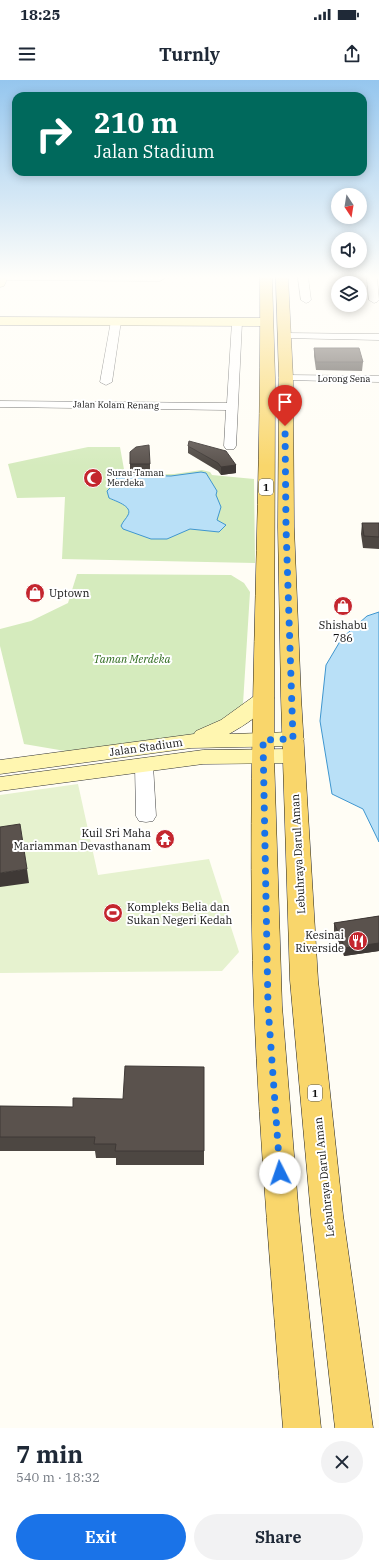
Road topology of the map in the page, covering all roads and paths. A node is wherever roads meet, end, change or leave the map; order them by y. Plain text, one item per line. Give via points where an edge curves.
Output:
1 (113, 340) edge
2 (236, 340) edge
3 (267, 340) edge
4 (285, 340) edge
5 (286, 378) junction
6 (379, 379) edge
7 (106, 382) dead end
8 (0, 404) edge
9 (232, 407) junction
10 (230, 446) dead end
11 (264, 698) junction
12 (191, 741) junction
13 (263, 748) junction
14 (293, 748) junction
15 (144, 765) junction
16 (0, 767) edge
17 (0, 784) edge
18 (146, 816) dead end
19 (302, 1428) edge
20 (354, 1428) edge

1 - 7 street
2 - 9 street
3 - 11 main road, 1
4 - 5 main road, Lebuhraya Darul Aman / 1
5 - 6 street, Lorong Sena
5 - 14 main road, Lebuhraya Darul Aman / 1 via 286,527
8 - 9 street, Jalan Kolam Renang
9 - 10 street
11 - 12 main road via 221,731
11 - 13 main road, 1
12 - 13 main road, Jalan Stadium
12 - 16 main road, Jalan Stadium
13 - 14 main road, Jalan Stadium
13 - 15 main road, Jalan Stadium
13 - 19 main road, 1 via 268,1006
14 - 20 main road, Lebuhraya Darul Aman / 1 via 304,980 327,1215
15 - 17 main road, Jalan Stadium
15 - 18 street

